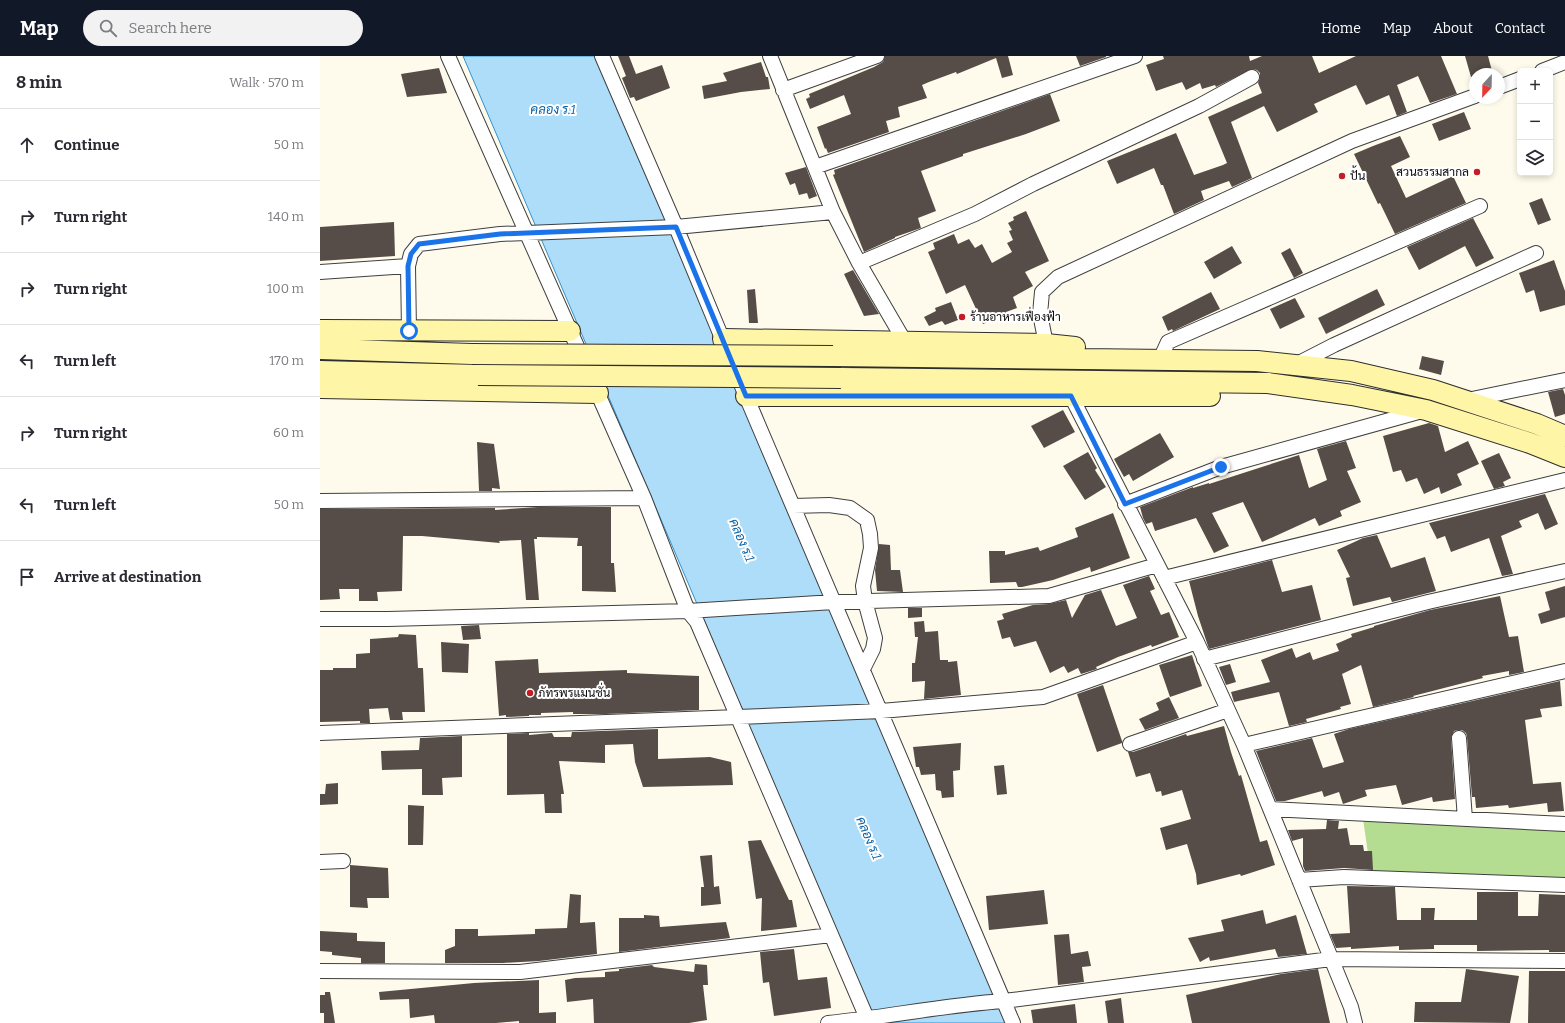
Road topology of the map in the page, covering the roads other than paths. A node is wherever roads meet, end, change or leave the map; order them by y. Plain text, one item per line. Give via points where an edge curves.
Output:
1 (448, 56) edge
2 (602, 56) edge
3 (770, 56) edge
4 (877, 56) edge
5 (1135, 56) edge
6 (1565, 62) edge
7 (1550, 68) edge
8 (1252, 77) dead end
9 (1517, 80) edge
10 (1505, 85) edge
11 (783, 90) junction
12 (1469, 98) edge
13 (815, 168) junction
14 (1480, 206) dead end
15 (833, 212) junction
16 (676, 227) junction
17 (526, 233) junction
18 (1536, 252) dead end
19 (859, 263) junction
20 (408, 266) junction
21 (320, 272) edge
22 (320, 330) edge
23 (409, 331) junction
24 (570, 331) junction
25 (723, 339) junction
26 (905, 342) junction
27 (1046, 344) junction
28 (320, 349) edge
29 (1163, 353) junction
30 (1257, 361) junction
31 (1294, 365) junction
32 (320, 371) edge
33 (1565, 380) edge
34 (320, 388) edge
35 (598, 394) junction
36 (1352, 395) junction
37 (746, 396) junction
38 (1071, 396) junction
39 (1465, 401) junction
40 (1426, 410) junction
41 (1565, 436) edge
42 (1565, 457) edge
43 (1565, 480) edge
44 (644, 498) junction
45 (320, 502) edge
46 (1125, 504) junction
47 (793, 506) junction
48 (1157, 565) junction
49 (1565, 571) edge
50 (1164, 578) junction
51 (865, 601) junction
52 (834, 602) junction
53 (688, 611) junction
54 (320, 619) edge
55 (1197, 642) junction
56 (1204, 659) junction
57 (863, 669) junction
58 (1565, 671) edge
59 (1228, 710) junction
60 (874, 711) junction
61 (744, 717) junction
62 (320, 733) edge
63 (1459, 738) dead end
64 (1130, 744) dead end
65 (1244, 745) junction
66 (1270, 810) junction
67 (1465, 819) junction
68 (1565, 824) edge
69 (343, 861) dead end
70 (320, 862) edge
71 (1299, 880) junction
72 (1565, 885) edge
73 (831, 935) junction
74 (1331, 959) junction
75 (1565, 961) edge
76 (320, 971) edge
77 (1004, 1001) junction
78 (868, 1021) edge
79 (828, 1023) edge
80 (1013, 1023) edge
81 (1355, 1023) edge

1 - 17 street
2 - 16 street
3 - 11 street
4 - 11 street
5 - 13 street
6 - 7 street
8 - 19 street via 1199,106 975,214
9 - 10 street
11 - 13 street
12 - 27 street via 1352,142 1058,277 1042,292 1040,314
13 - 15 street
14 - 29 street via 1168,342
15 - 16 street
15 - 19 street
16 - 17 street
16 - 25 street
17 - 20 street via 419,244 411,254
17 - 24 street
18 - 31 street via 1334,344
19 - 26 street
20 - 21 street
20 - 23 street
22 - 23 main road
23 - 24 main road
24 - 35 street
25 - 26 main road
25 - 37 street
26 - 27 main road
27 - 29 main road
28 - 30 main road, bridge via 472,354
29 - 30 main road
30 - 31 main road
31 - 39 main road via 1351,371 1433,390
32 - 36 main road, bridge via 1268,383
33 - 39 street
34 - 35 main road
35 - 44 street
36 - 38 main road
36 - 40 main road
37 - 38 main road
37 - 47 street
38 - 46 street
39 - 41 main road via 1537,424
40 - 42 main road via 1530,443
40 - 46 street via 1221,467
43 - 50 street
44 - 45 street
44 - 53 street
46 - 48 street
47 - 51 street via 829,505 850,508 867,520 871,548 863,586
47 - 52 street
48 - 50 street
48 - 51 street via 1049,596
49 - 56 street via 1428,602
50 - 55 street
51 - 52 street
51 - 57 street via 875,638 873,649
52 - 53 street
52 - 57 street
53 - 54 street
53 - 61 street via 697,622
55 - 56 street
55 - 60 street via 1043,697
56 - 59 street
57 - 60 street
58 - 65 street
59 - 64 street
59 - 65 street
60 - 61 street
60 - 77 street
61 - 62 street
61 - 73 street
63 - 67 street
65 - 66 street
66 - 67 street
66 - 71 street
67 - 68 street
69 - 70 street
71 - 72 street via 1344,877
71 - 74 street
73 - 76 street via 520,972
73 - 78 street
74 - 75 street
74 - 77 street
74 - 81 street
77 - 78 street via 978,1002 884,1015
77 - 80 street
78 - 79 street

